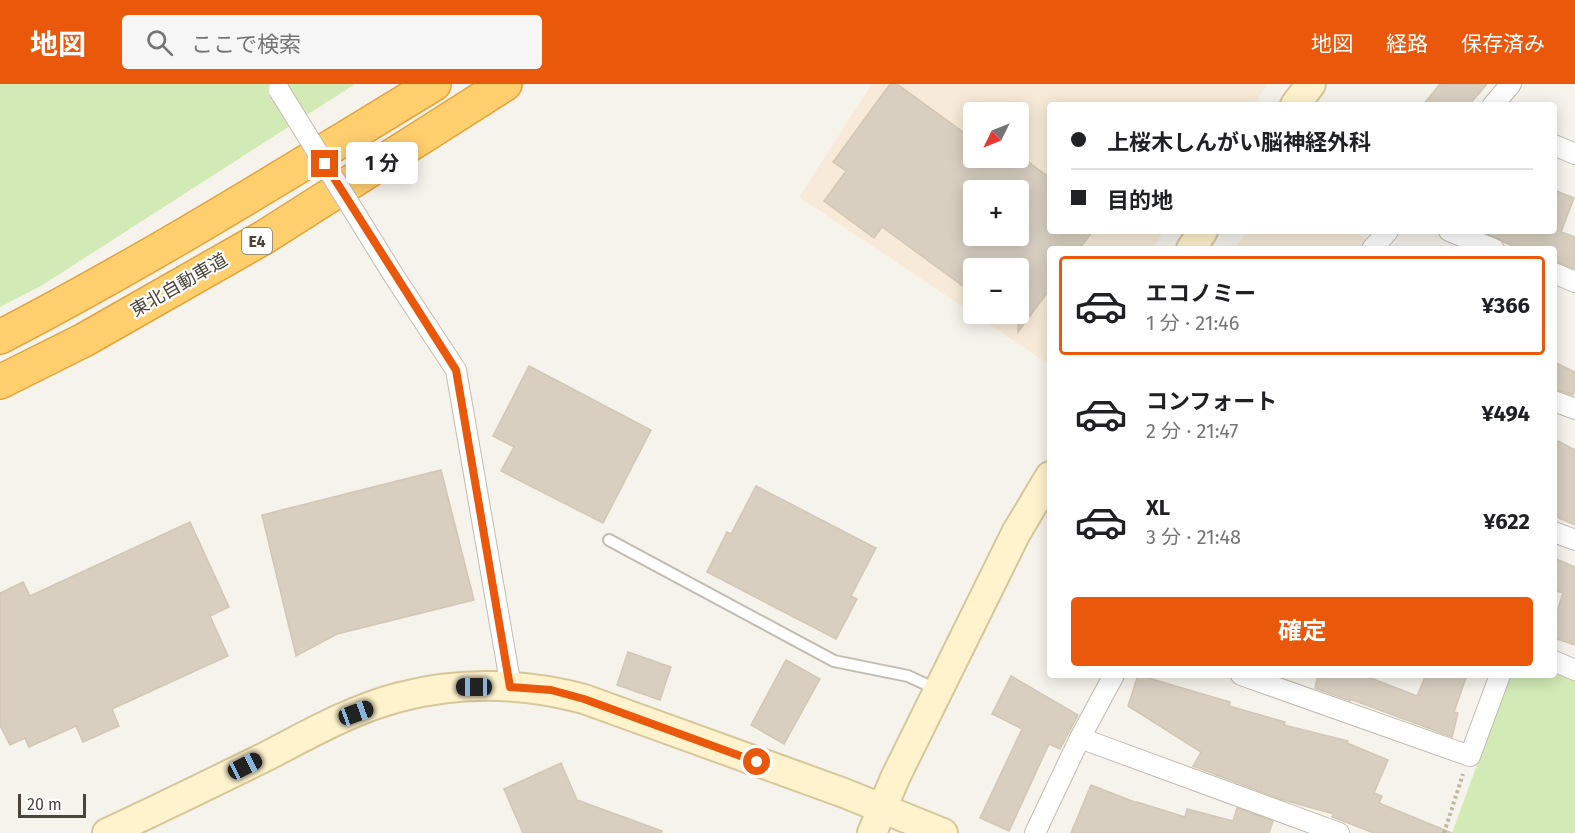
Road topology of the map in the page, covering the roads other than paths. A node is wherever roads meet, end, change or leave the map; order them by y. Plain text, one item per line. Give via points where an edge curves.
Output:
1 (434, 84) edge
2 (505, 84) edge
3 (1311, 84) edge
4 (1510, 84) edge
5 (277, 87) edge
6 (1297, 102) edge
7 (1495, 102) edge
8 (1557, 146) edge
9 (1575, 154) edge
10 (1385, 234) edge
11 (1456, 234) edge
12 (1375, 246) edge
13 (1486, 246) edge
14 (1557, 274) edge
15 (1575, 282) edge
16 (0, 337) edge
17 (0, 382) edge
18 (1557, 402) edge
19 (1575, 409) edge
20 (1047, 481) edge
21 (1557, 533) edge
22 (609, 540) dead end
23 (1575, 540) edge
24 (1557, 662) edge
25 (1575, 670) edge
26 (1112, 678) edge
27 (1249, 678) edge
28 (1499, 678) edge
29 (510, 687) junction
30 (938, 690) junction
31 (1080, 738) junction
32 (876, 820) edge
33 (107, 833) edge
34 (943, 833) edge
35 (1035, 833) edge
36 (1339, 833) edge

1 - 16 highway, E4 via 244,201
2 - 17 highway, 東北自動車道 / E4 via 263,238 84,340
3 - 6 street
4 - 7 street
5 - 29 street, bridge via 456,370
8 - 9 street
10 - 12 street
11 - 13 street
14 - 15 street
18 - 19 street
20 - 30 street via 1016,533
21 - 23 street
22 - 30 lane via 834,661 908,676
24 - 25 street
26 - 31 street
27 - 28 street via 1470,756
29 - 32 street via 551,690 584,699
29 - 33 street via 455,687 399,697 305,736
30 - 32 street
31 - 35 street
31 - 36 street
32 - 34 street

